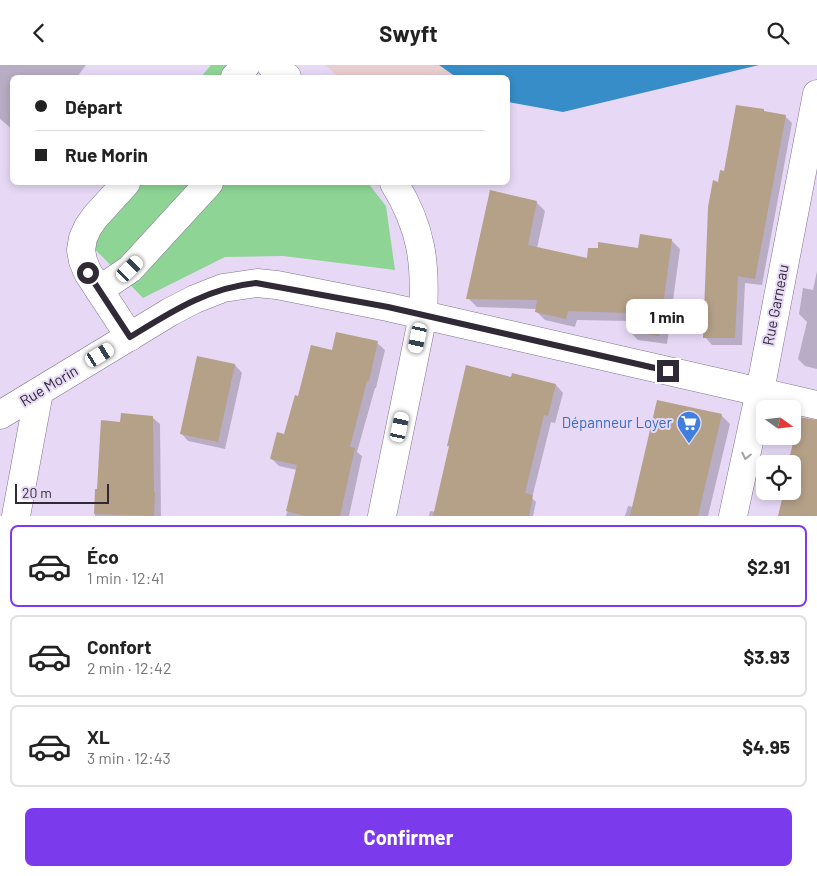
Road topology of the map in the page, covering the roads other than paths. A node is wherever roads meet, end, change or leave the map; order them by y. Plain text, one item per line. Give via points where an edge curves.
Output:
1 (246, 65) edge
2 (271, 65) edge
3 (237, 75) edge
4 (284, 75) edge
5 (817, 94) edge
6 (124, 185) edge
7 (207, 185) edge
8 (395, 185) edge
9 (99, 290) junction
10 (423, 315) junction
11 (130, 337) junction
12 (760, 391) junction
13 (39, 392) junction
14 (817, 405) edge
15 (0, 415) edge
16 (16, 516) edge
17 (382, 516) edge
18 (733, 516) edge

1 - 3 street
2 - 4 street
5 - 12 street, Rue Garneau
6 - 9 street via 95,217 83,238 77,264 88,273
7 - 9 street via 130,269
8 - 10 street via 420,240
9 - 11 street
10 - 11 street, Rue Morin via 256,283 209,293
10 - 12 street, Rue Morin
10 - 17 street
11 - 13 street, Rue Morin
12 - 14 street, Rue Morin
12 -> 18 street, Rue Garneau
13 - 15 street, Rue Morin
13 - 16 street

